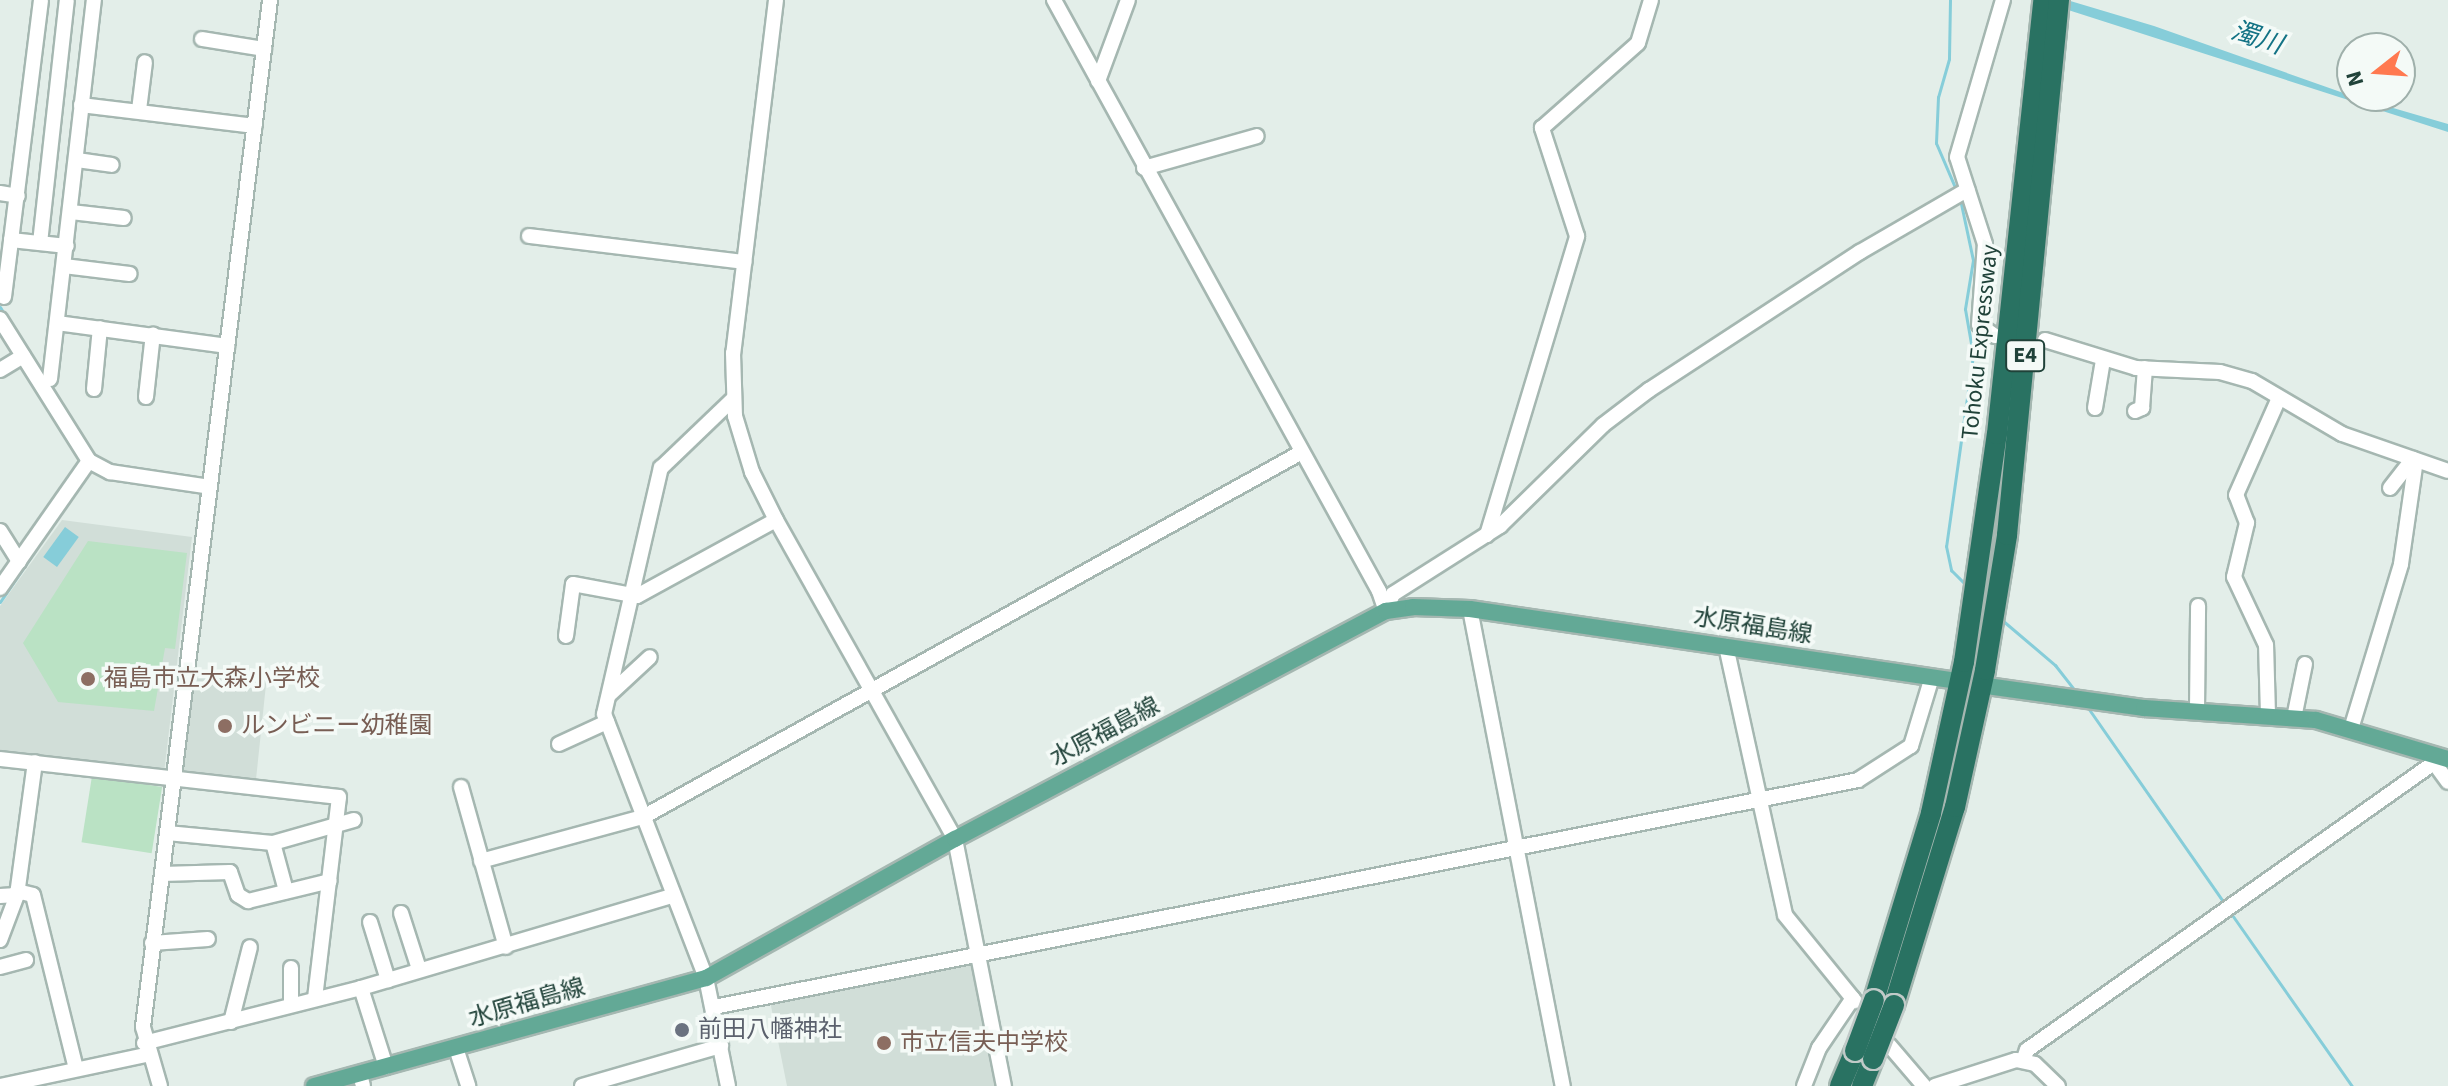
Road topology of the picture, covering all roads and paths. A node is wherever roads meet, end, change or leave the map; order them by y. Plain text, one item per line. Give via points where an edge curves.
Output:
1 (41, 0) edge
2 (67, 0) edge
3 (94, 0) edge
4 (270, 0) edge
5 (776, 0) edge
6 (1054, 0) edge
7 (1128, 0) edge
8 (1651, 0) edge
9 (2003, 0) edge
10 (2043, 0) edge
11 (2059, 0) edge
12 (202, 39) dead end
13 (264, 49) junction
14 (145, 62) dead end
15 (1098, 81) junction
16 (81, 105) junction
17 (2040, 106) junction
18 (139, 110) junction
19 (255, 126) junction
20 (1257, 136) dead end
21 (77, 160) junction
22 (112, 165) dead end
23 (1144, 168) junction
24 (1967, 190) junction
25 (0, 193) edge
26 (18, 196) junction
27 (71, 212) junction
28 (124, 218) dead end
29 (529, 236) dead end
30 (11, 240) junction
31 (40, 243) junction
32 (67, 246) junction
33 (744, 262) junction
34 (64, 266) junction
35 (130, 274) dead end
36 (4, 297) dead end
37 (0, 319) edge
38 (57, 323) junction
39 (100, 328) junction
40 (153, 334) junction
41 (1995, 336) dead end
42 (2045, 340) dead end
43 (227, 346) junction
44 (23, 356) junction
45 (2103, 360) junction
46 (2145, 368) junction
47 (0, 370) edge
48 (50, 379) dead end
49 (94, 389) dead end
50 (146, 397) dead end
51 (2279, 398) junction
52 (733, 399) junction
53 (2095, 408) dead end
54 (2135, 411) dead end
55 (1302, 452) junction
56 (2415, 459) junction
57 (89, 461) junction
58 (2448, 471) edge
59 (210, 487) junction
60 (2390, 488) dead end
61 (776, 520) junction
62 (0, 531) edge
63 (1487, 535) junction
64 (19, 561) junction
65 (0, 588) edge
66 (628, 595) junction
67 (2198, 606) dead end
68 (1470, 609) junction
69 (1386, 611) junction
70 (566, 636) dead end
71 (1726, 646) junction
72 (650, 657) dead end
73 (2305, 664) dead end
74 (1932, 677) junction
75 (1986, 678) junction
76 (1950, 680) dead end
77 (870, 691) junction
78 (610, 694) junction
79 (2197, 710) junction
80 (2268, 715) junction
81 (2294, 718) junction
82 (607, 722) junction
83 (2351, 729) junction
84 (559, 744) dead end
85 (0, 759) edge
86 (2442, 760) edge
87 (35, 762) junction
88 (173, 779) junction
89 (2448, 782) edge
90 (461, 787) dead end
91 (1757, 800) junction
92 (643, 817) junction
93 (354, 820) dead end
94 (335, 826) junction
95 (167, 833) junction
96 (955, 839) junction
97 (273, 843) junction
98 (1516, 849) junction
99 (481, 861) junction
100 (162, 874) junction
101 (330, 881) junction
102 (286, 891) junction
103 (17, 893) junction
104 (0, 896) edge
105 (672, 896) junction
106 (401, 913) dead end
107 (370, 922) dead end
108 (208, 939) dead end
109 (0, 940) edge
110 (152, 943) junction
111 (250, 947) dead end
112 (506, 947) junction
113 (979, 956) junction
114 (26, 960) dead end
115 (0, 967) edge
116 (291, 968) dead end
117 (419, 969) junction
118 (706, 978) junction
119 (388, 980) junction
120 (361, 988) junction
121 (315, 999) junction
122 (1869, 1001) junction
123 (291, 1005) junction
124 (714, 1007) junction
125 (231, 1022) junction
126 (721, 1046) junction
127 (456, 1048) junction
128 (147, 1049) junction
129 (1872, 1052) junction
130 (2023, 1061) junction
131 (386, 1067) junction
132 (76, 1069) junction
133 (362, 1080) edge
134 (0, 1086) edge
135 (160, 1086) edge
136 (314, 1086) edge
137 (468, 1086) edge
138 (582, 1086) edge
139 (728, 1086) edge
140 (1004, 1086) edge
141 (1563, 1086) edge
142 (1804, 1086) edge
143 (1840, 1086) edge
144 (1862, 1086) edge
145 (1924, 1086) edge
146 (1935, 1086) edge
147 (2058, 1086) edge

1 - 26 street
2 - 31 street
3 - 16 street
4 - 13 street
5 - 33 street
6 - 15 street
7 - 15 street
8 - 63 street via 1638,43 1542,128 1577,236
9 - 24 street via 1957,157
10 - 17 highway, E4
11 - 17 highway, E4
12 - 13 street
13 - 19 street
14 - 18 street
15 - 23 street
16 - 18 street
16 - 21 street
17 - 75 highway, Tohoku Expressway / E4
17 - 122 highway, Tohoku Expressway / E4 via 1964,662 1931,813
18 - 19 street
19 - 43 street
20 - 23 street
21 - 22 street
21 - 27 street
23 - 55 street
24 - 41 street via 1985,244 1979,325
24 - 63 street via 1869,246 1649,390 1603,425
25 - 26 street
26 - 30 street
27 - 28 street
27 - 32 street
29 - 33 street
30 - 31 street
30 - 36 street
31 - 32 street
32 - 34 street
33 - 52 street
34 - 35 street
34 - 38 street
37 - 44 street
38 - 39 street
38 - 48 street
39 - 40 street
39 - 49 street
40 - 43 street
40 - 50 street
42 - 45 street
43 - 59 street
44 - 47 street
44 - 57 street
45 - 46 street
45 - 53 street
46 - 51 street via 2220,372 2252,381
46 - 54 street via 2142,408
51 - 56 street via 2342,434
51 - 80 street via 2236,495 2247,523 2234,577 2266,645
52 - 61 street via 744,452
52 - 66 street via 661,468
55 - 69 street
55 - 77 street
56 - 58 street
56 - 60 street
56 - 83 street via 2401,564
57 - 59 street via 110,472
57 - 64 street
59 - 88 street
61 - 66 street via 637,596
61 - 77 street
62 - 64 street
63 - 69 street via 1393,594
64 - 65 street
66 - 70 street via 573,584
66 - 78 street
67 - 79 street
68 - 69 main road, 水原福島線
68 - 71 main road, 水原福島線
68 - 98 street
69 - 96 main road, 水原福島線
71 - 74 main road, 水原福島線
71 - 91 street
72 - 78 street
73 - 81 street
74 - 76 main road, 水原福島線
74 - 91 street via 1911,746 1858,780
75 - 79 main road via 2081,699
75 - 122 highway, E4 via 1955,807
77 - 92 street
77 - 96 street
78 - 82 street
79 - 80 main road
80 - 81 main road
81 - 83 main road
82 - 84 street
82 - 92 street
83 - 86 main road
85 - 87 street
86 - 89 street
86 - 130 street via 2027,1050
87 - 88 street
87 - 103 street
88 - 94 street via 339,797
88 - 95 street
90 - 99 street
91 - 98 street
91 - 122 street via 1785,915
92 - 99 street
92 - 105 street
93 - 94 street
94 - 97 street
94 - 101 street
95 - 97 street
95 - 100 street
96 - 113 street
96 - 118 main road, 水原福島線
97 - 102 street
98 - 113 street
98 - 141 street
99 - 112 street
100 - 102 street via 230,872 238,895 248,901
100 - 110 street
101 - 102 street
101 - 121 street
103 - 104 street
103 - 109 street
103 - 132 street via 33,895
105 - 112 street
105 - 118 street via 687,921
106 - 117 street
107 - 119 street
108 - 110 street
110 - 128 street
111 - 125 street
112 - 117 street
113 - 124 street
113 - 140 street
114 - 115 street
116 - 123 street
117 - 119 street
118 - 124 street
118 - 127 main road, 水原福島線
119 - 120 street
120 - 121 street
120 - 131 street
121 - 123 street
122 - 129 highway, E4, bridge
122 - 142 street via 1819,1048
123 - 125 street
124 - 126 street
125 - 128 street
126 - 138 street
126 - 139 street
127 - 131 main road, 水原福島線
127 - 137 street
128 - 132 street
128 - 135 street
129 - 143 highway, E4
129 - 144 highway, E4
129 - 145 street
130 - 146 street
130 - 147 street
131 - 133 main road, 水原福島線
132 - 134 street via 56,1078
133 - 136 main road, 水原福島線

